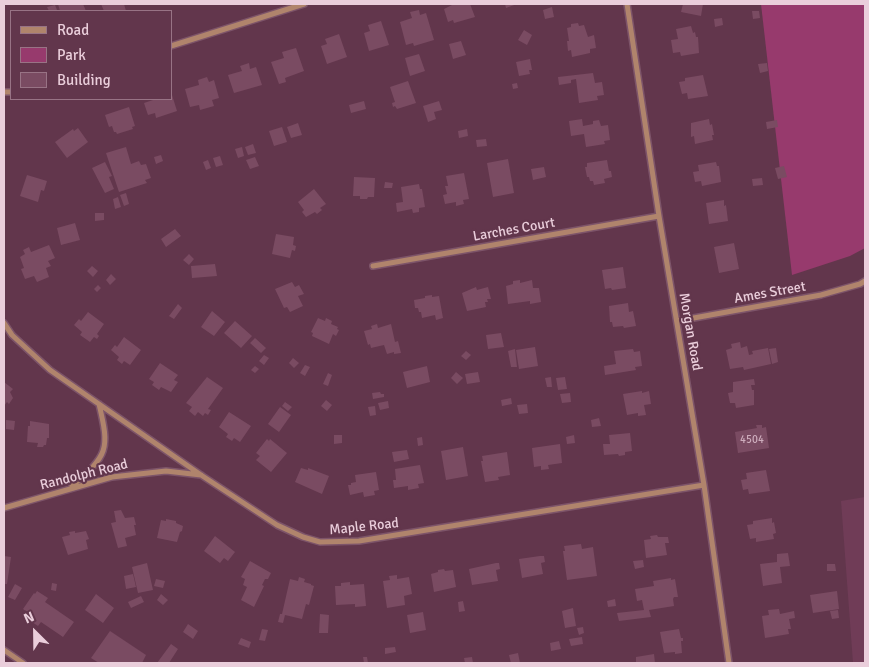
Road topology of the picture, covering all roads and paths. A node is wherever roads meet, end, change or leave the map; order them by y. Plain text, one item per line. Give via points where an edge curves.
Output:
1 (304, 4) edge
2 (627, 4) edge
3 (172, 46) edge
4 (659, 216) junction
5 (372, 266) dead end
6 (865, 281) edge
7 (677, 321) junction
8 (4, 323) edge
9 (99, 404) junction
10 (202, 475) junction
11 (704, 485) junction
12 (70, 488) junction
13 (4, 508) edge
14 (4, 650) edge
15 (23, 663) edge
16 (729, 663) edge

1 - 3 street
2 - 4 street, Morgan Road
4 - 5 street, Larches Court
4 - 7 street, Morgan Road
6 - 7 street, Ames Street via 821,295
7 - 11 street, Morgan Road
8 - 9 street, Maple Road via 12,335 50,370
9 - 10 street, Maple Road
9 - 12 street via 106,434 104,450 96,466
10 - 11 street, Maple Road via 277,525 320,542 359,541
10 - 12 street, Randolph Road via 166,471 140,473
11 - 16 street, Morgan Road
12 - 13 street, Randolph Road
14 - 15 street

